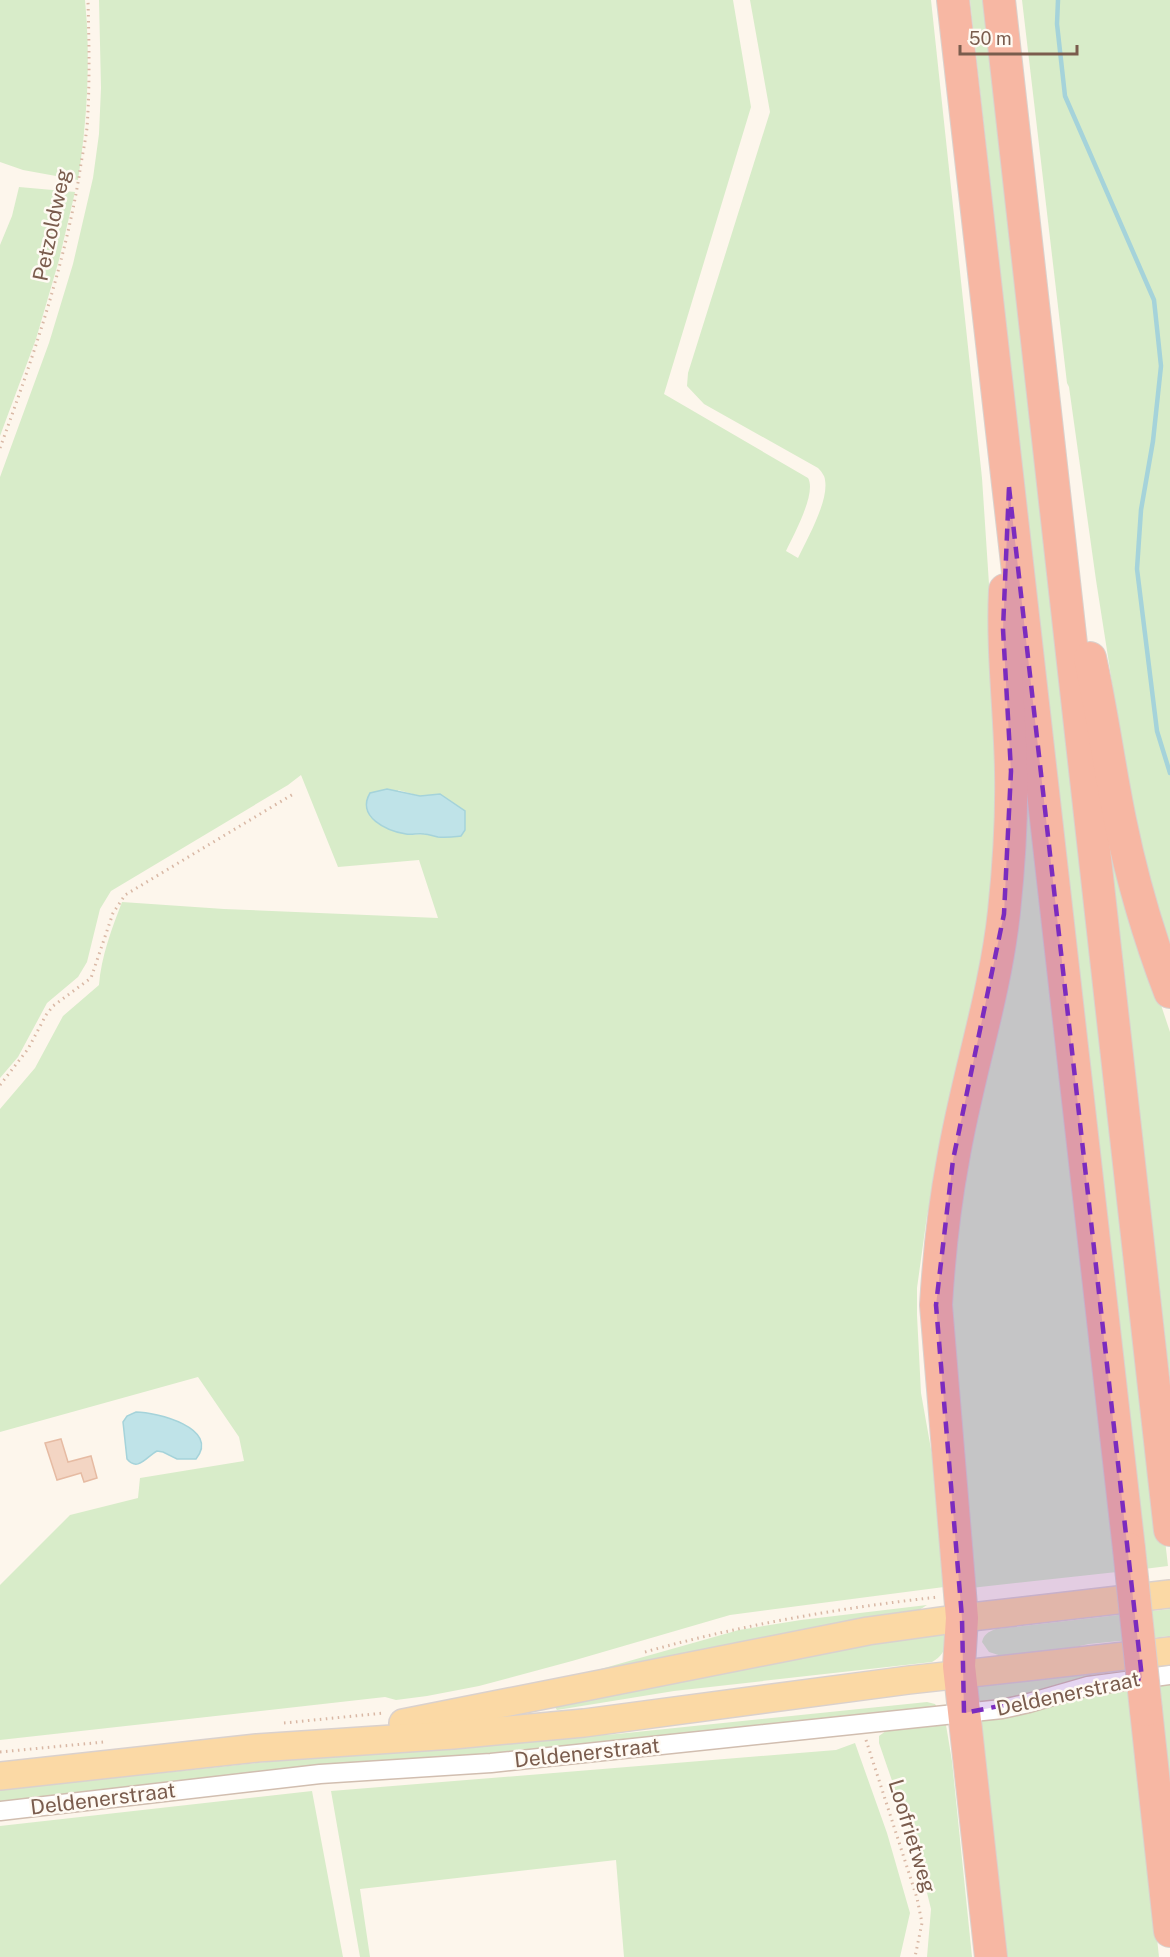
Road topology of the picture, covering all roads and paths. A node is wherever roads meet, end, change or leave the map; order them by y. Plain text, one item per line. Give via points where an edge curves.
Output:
1 (88, 0) edge
2 (952, 0) edge
3 (999, 0) edge
4 (0, 448) edge
5 (1009, 487) junction
6 (1055, 503) junction
7 (294, 793) dead end
8 (1170, 992) edge
9 (0, 1085) edge
10 (1170, 1530) edge
11 (1170, 1594) edge
12 (962, 1618) junction
13 (1170, 1651) edge
14 (960, 1674) junction
15 (1170, 1675) edge
16 (964, 1713) junction
17 (863, 1725) junction
18 (257, 1748) junction
19 (0, 1776) edge
20 (0, 1811) edge
21 (1170, 1931) edge
22 (915, 1957) edge
23 (991, 1957) edge

1 - 4 path, Petzoldweg via 90,71 75,198 57,281
2 - 5 highway
3 - 6 highway
5 - 12 highway via 1003,629 1011,771 1004,914 953,1160 936,1305
5 - 21 highway, bridge
6 - 8 highway via 1098,694 1120,821 1153,946
6 - 10 highway
7 - 9 path via 124,895 113,913 91,978 53,1006 28,1049
11 - 12 main road, Deldenerstraat
12 - 14 highway
12 - 18 main road, Deldenerstraat via 868,1631 424,1720
13 - 14 main road, Deldenerstraat
14 - 16 highway
14 - 18 main road, Deldenerstraat via 584,1723
15 - 16 street, Deldenerstraat via 1088,1686 1002,1709
16 - 17 street, Deldenerstraat
16 - 23 highway
17 - 20 street, Deldenerstraat via 491,1763 320,1774
17 - 22 path, Loofrietweg via 917,1898 922,1923
18 - 19 main road, Deldenerstraat

